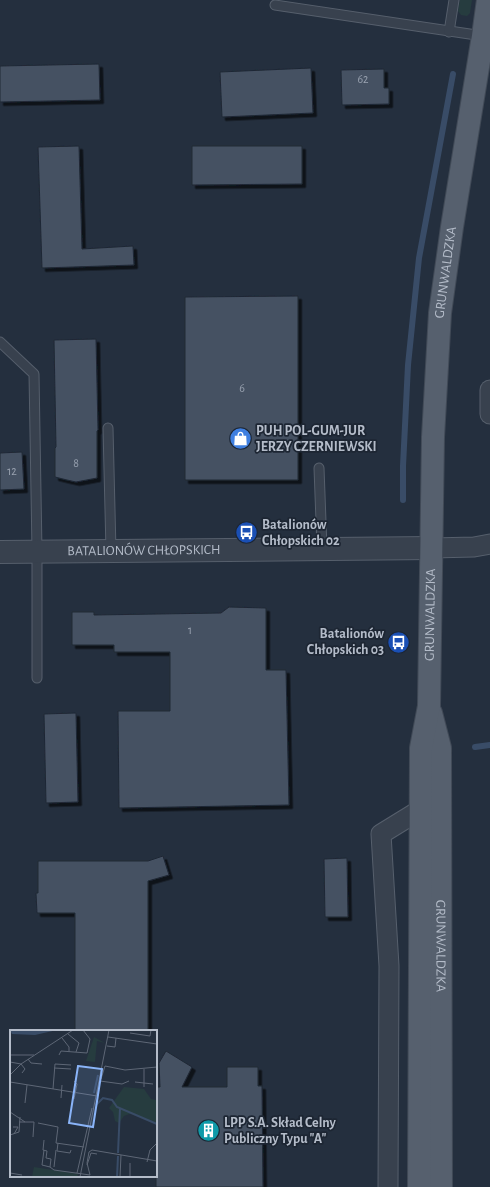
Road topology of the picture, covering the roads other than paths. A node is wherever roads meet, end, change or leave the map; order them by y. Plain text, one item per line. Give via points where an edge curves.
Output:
1 (454, 0) edge
2 (488, 0) edge
3 (275, 5) dead end
4 (450, 32) junction
5 (483, 36) junction
6 (0, 342) edge
7 (490, 390) edge
8 (490, 414) edge
9 (108, 428) dead end
10 (319, 468) dead end
11 (490, 544) edge
12 (322, 548) junction
13 (432, 548) junction
14 (37, 551) junction
15 (111, 551) junction
16 (0, 552) edge
17 (37, 678) dead end
18 (430, 706) junction
19 (420, 810) junction
20 (388, 1187) edge
21 (419, 1187) edge
22 (441, 1187) edge

1 - 4 lane
2 - 5 main road, GRUNWALDZKA
3 - 4 lane
4 - 5 lane
5 - 13 main road, GRUNWALDZKA via 440,313 433,437
6 - 14 lane via 34,374
7 - 8 street
9 - 15 lane
10 - 12 lane
11 - 13 street, GRUNWALDZKA
12 - 13 street, BATALIONÓW CHŁOPSKICH
12 - 15 street, BATALIONÓW CHŁOPSKICH
13 - 18 main road, GRUNWALDZKA
14 - 15 street, BATALIONÓW CHŁOPSKICH
14 - 16 street, BATALIONÓW CHŁOPSKICH
14 - 17 lane
18 - 19 main road, GRUNWALDZKA via 421,748
18 - 22 main road, GRUNWALDZKA via 440,748
19 - 20 street via 381,834 389,966
19 - 21 main road, GRUNWALDZKA

